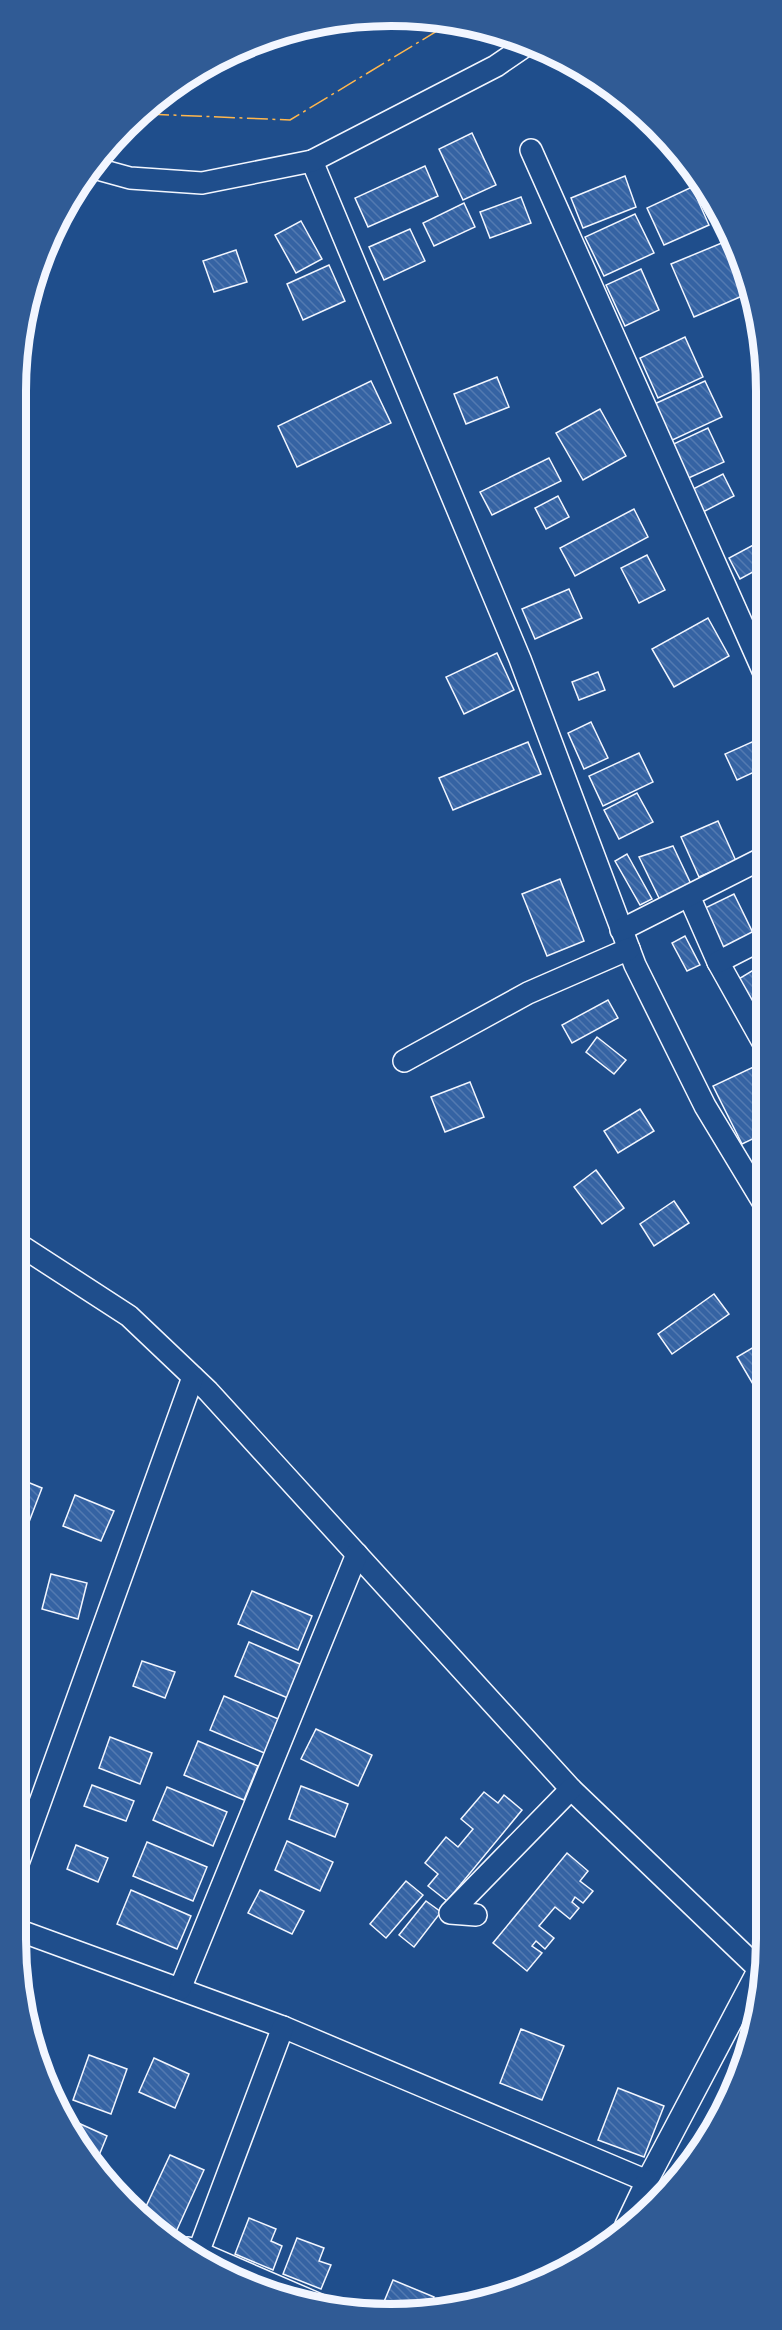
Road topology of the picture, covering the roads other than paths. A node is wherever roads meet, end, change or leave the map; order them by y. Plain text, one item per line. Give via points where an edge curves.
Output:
1 (520, 49) edge
2 (531, 150) dead end
3 (312, 161) junction
4 (100, 170) edge
5 (756, 655) edge
6 (756, 862) edge
7 (689, 896) junction
8 (625, 939) junction
9 (756, 943) edge
10 (718, 962) junction
11 (756, 1031) edge
12 (404, 1061) dead end
13 (756, 1193) edge
14 (26, 1249) edge
15 (193, 1377) junction
16 (357, 1554) junction
17 (571, 1789) junction
18 (26, 1841) edge
19 (476, 1915) dead end
20 (26, 1933) edge
21 (756, 1966) edge
22 (753, 1985) edge
23 (180, 1989) junction
24 (283, 2027) junction
25 (647, 2181) junction
26 (631, 2215) edge
27 (194, 2247) edge
28 (214, 2259) edge
29 (272, 2284) edge

1 - 3 street via 496,66
2 - 5 street
3 - 4 street via 202,183 130,178
3 - 8 street via 520,659
6 - 7 street
7 - 8 street
7 - 10 street
8 - 12 street
8 - 13 street via 705,1106
9 - 10 street
10 - 11 street
14 - 15 street via 129,1316
15 - 16 street
15 - 18 street
16 - 17 street
16 - 23 street
17 - 19 street via 450,1913
17 - 21 street
20 - 23 street
22 - 25 street
23 - 24 street
24 - 25 street
24 - 27 street
25 - 26 street
28 - 29 street

